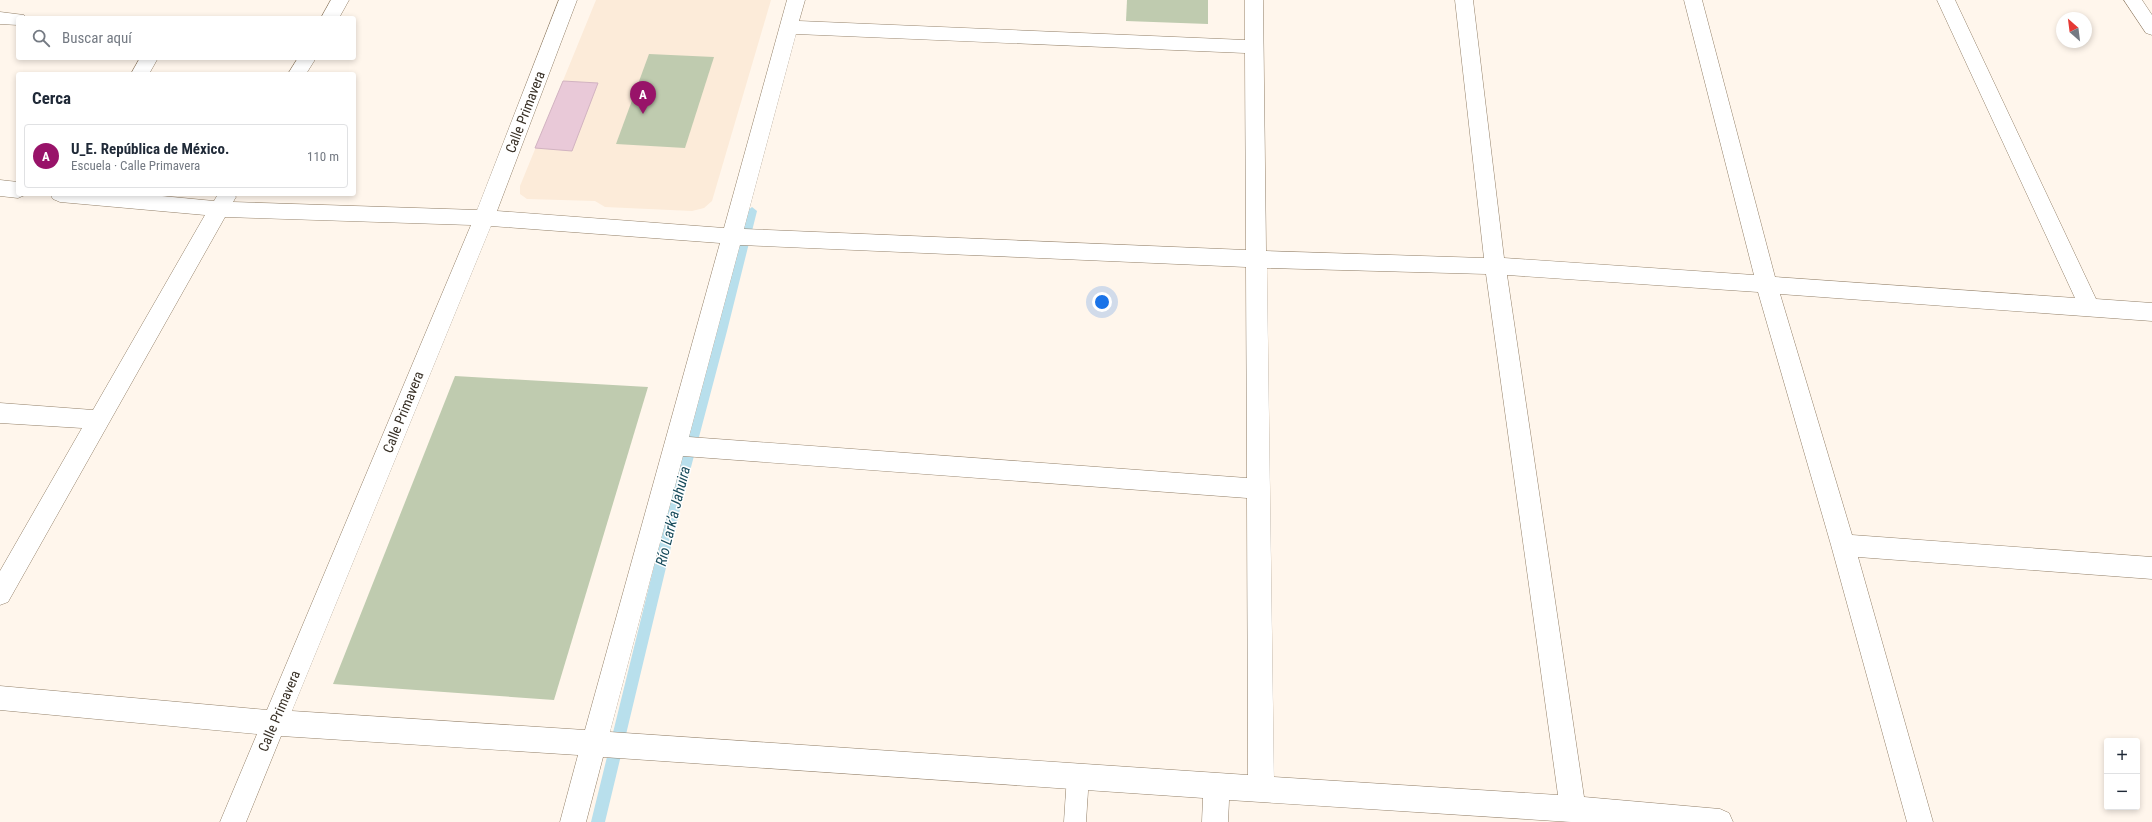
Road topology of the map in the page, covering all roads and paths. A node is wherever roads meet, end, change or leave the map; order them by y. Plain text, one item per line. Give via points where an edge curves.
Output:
1 (340, 0) edge
2 (568, 0) edge
3 (796, 0) edge
4 (1254, 0) edge
5 (1464, 0) edge
6 (1693, 0) edge
7 (1946, 0) edge
8 (2133, 0) edge
9 (331, 16) edge
10 (0, 18) edge
11 (16, 19) edge
12 (789, 27) junction
13 (2152, 29) edge
14 (1253, 47) junction
15 (149, 60) edge
16 (306, 60) edge
17 (141, 72) edge
18 (298, 72) edge
19 (0, 188) edge
20 (16, 190) edge
21 (110, 196) edge
22 (224, 201) edge
23 (484, 218) junction
24 (733, 237) junction
25 (1255, 259) junction
26 (1495, 266) junction
27 (1766, 283) junction
28 (2090, 308) junction
29 (2152, 312) edge
30 (0, 413) edge
31 (99, 420) junction
32 (676, 446) junction
33 (1258, 489) junction
34 (1843, 545) junction
35 (2152, 568) edge
36 (0, 594) edge
37 (0, 698) edge
38 (275, 723) junction
39 (595, 745) junction
40 (1078, 775) junction
41 (1216, 786) junction
42 (1261, 789) junction
43 (1573, 809) junction
44 (233, 822) edge
45 (573, 822) edge
46 (1075, 822) edge
47 (1215, 822) edge
48 (1720, 822) edge
49 (1920, 822) edge

1 - 9 street
2 - 23 street, Calle Primavera
3 - 12 street
4 - 14 street
5 - 26 street
6 - 27 street
7 - 28 street
8 - 13 street
10 - 11 street
12 - 14 street
12 - 24 street
14 - 25 street
15 - 17 street
16 - 18 street
19 - 20 street
21 - 22 street
22 - 23 street
22 - 31 street
23 - 24 street
23 - 38 street, Calle Primavera
24 - 25 street
24 - 32 street
25 - 26 street
25 - 33 street
26 - 27 street
26 - 43 street
27 - 28 street
27 - 34 street
28 - 29 street
30 - 31 street
31 - 36 street
32 - 33 street
32 - 39 street
33 - 42 street
34 - 35 street
34 - 49 street
37 - 38 street
38 - 39 street
38 - 44 street, Calle Primavera
39 - 40 street
39 - 45 street
40 - 41 street
40 - 46 lane
41 - 42 street
41 - 47 street
42 - 43 street
43 - 48 street

